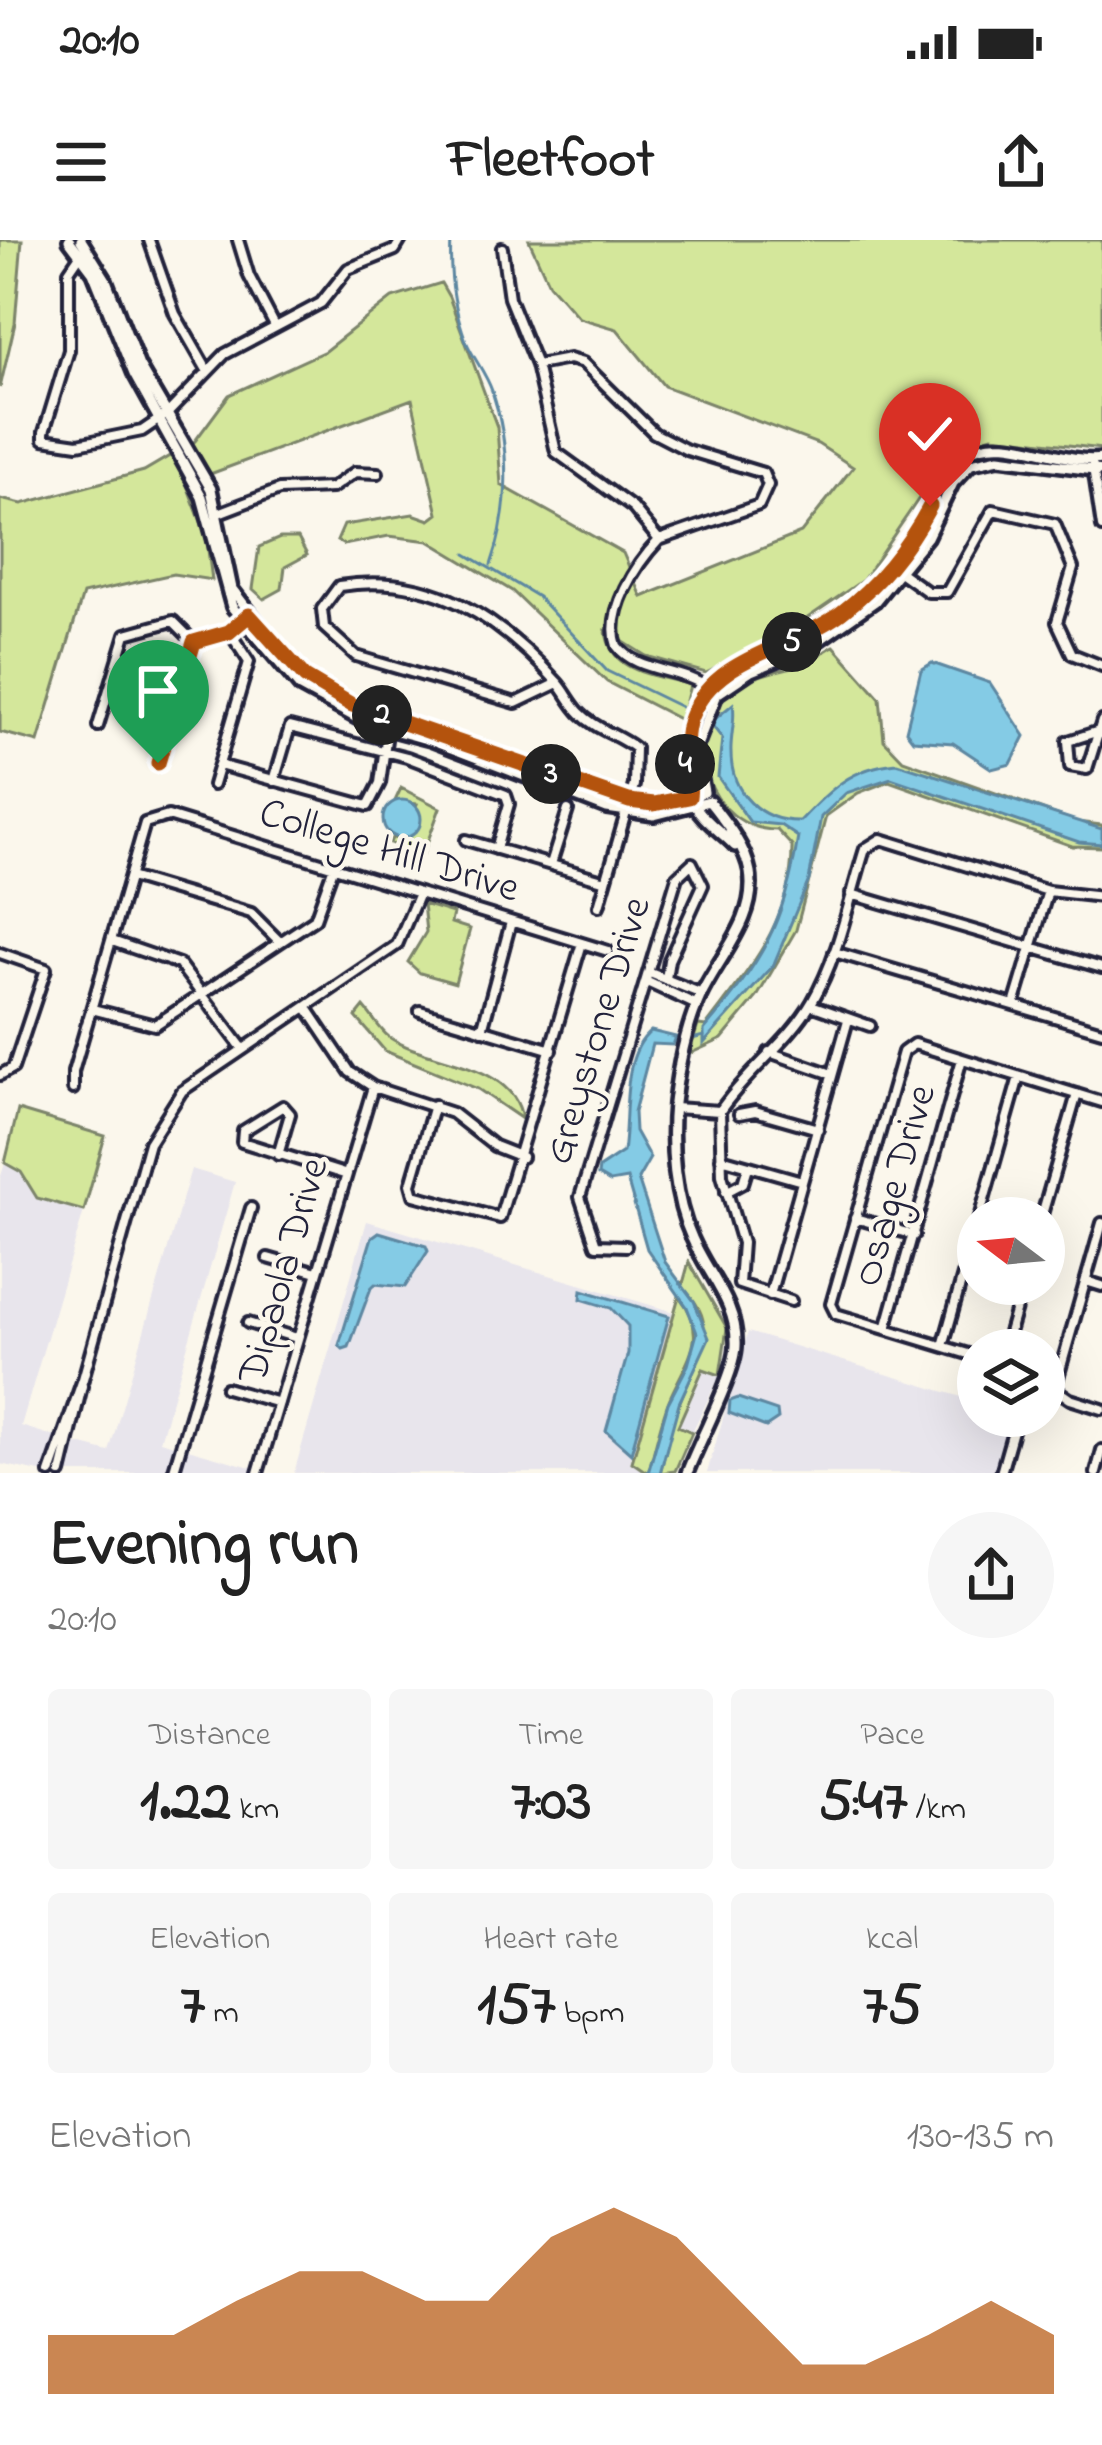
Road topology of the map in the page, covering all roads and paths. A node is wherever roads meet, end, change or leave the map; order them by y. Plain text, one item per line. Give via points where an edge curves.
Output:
1 (69, 240) edge
2 (149, 240) edge
3 (238, 240) edge
4 (401, 240) edge
5 (83, 247) edge
6 (502, 248) dead end
7 (275, 326) junction
8 (536, 365) junction
9 (207, 370) junction
10 (162, 417) junction
11 (1097, 459) edge
12 (378, 472) dead end
13 (1097, 472) edge
14 (214, 514) junction
15 (1102, 527) edge
16 (659, 540) junction
17 (896, 569) junction
18 (245, 618) junction
19 (229, 632) junction
20 (194, 642) junction
21 (1102, 666) edge
22 (558, 683) junction
23 (712, 691) junction
24 (388, 723) junction
25 (98, 726) dead end
26 (1100, 726) edge
27 (382, 752) junction
28 (158, 763) dead end
29 (219, 765) junction
30 (274, 781) junction
31 (213, 784) dead end
32 (707, 796) junction
33 (694, 801) junction
34 (628, 806) junction
35 (568, 810) dead end
36 (466, 840) dead end
37 (496, 849) junction
38 (746, 859) junction
39 (551, 864) junction
40 (334, 866) junction
41 (130, 877) junction
42 (606, 881) junction
43 (1048, 892) junction
44 (419, 893) junction
45 (851, 894) junction
46 (1102, 897) edge
47 (599, 906) dead end
48 (511, 922) junction
49 (112, 941) junction
50 (279, 941) junction
51 (582, 943) junction
52 (1030, 945) junction
53 (608, 951) dead end
54 (834, 952) junction
55 (0, 953) edge
56 (1102, 968) edge
57 (648, 978) junction
58 (666, 980) junction
59 (204, 994) junction
60 (699, 1000) junction
61 (811, 1005) junction
62 (1014, 1005) junction
63 (307, 1008) junction
64 (92, 1009) junction
65 (420, 1010) dead end
66 (848, 1020) junction
67 (871, 1026) dead end
68 (482, 1030) junction
69 (1102, 1031) edge
70 (243, 1049) junction
71 (551, 1050) junction
72 (769, 1052) junction
73 (962, 1059) junction
74 (832, 1074) junction
75 (0, 1075) edge
76 (1019, 1077) junction
77 (373, 1087) junction
78 (73, 1089) dead end
79 (1076, 1094) junction
80 (1102, 1102) edge
81 (434, 1106) junction
82 (674, 1108) junction
83 (720, 1111) junction
84 (739, 1114) dead end
85 (818, 1129) junction
86 (278, 1155) junction
87 (522, 1157) junction
88 (721, 1158) junction
89 (748, 1167) junction
90 (344, 1174) junction
91 (802, 1181) junction
92 (726, 1192) junction
93 (985, 1197) edge
94 (1048, 1197) edge
95 (251, 1208) dead end
96 (855, 1218) junction
97 (1102, 1223) edge
98 (914, 1235) junction
99 (626, 1246) dead end
100 (268, 1258) dead end
101 (317, 1271) junction
102 (1085, 1281) junction
103 (1102, 1286) edge
104 (770, 1295) junction
105 (957, 1297) edge
106 (791, 1301) dead end
107 (248, 1323) dead end
108 (886, 1329) junction
109 (297, 1337) junction
110 (943, 1346) junction
111 (957, 1350) edge
112 (1065, 1352) edge
113 (226, 1388) dead end
114 (1065, 1392) edge
115 (279, 1403) junction
116 (1102, 1409) edge
117 (1011, 1437) edge
118 (1102, 1450) edge
119 (60, 1457) junction
120 (50, 1473) edge
121 (61, 1473) edge
122 (173, 1473) edge
123 (258, 1473) edge
124 (690, 1473) edge
125 (1000, 1473) edge
126 (1096, 1473) edge

1 - 5 street
2 - 9 street
3 - 7 street
4 - 7 street via 395,250 348,268 321,303
5 - 10 street
5 - 10 street via 69,271 69,350 44,439 78,444 142,430
6 - 8 street via 509,298
7 - 9 street
8 - 16 street via 556,452 633,508
8 - 16 street via 583,363 654,433 764,473 759,505
9 - 10 street
10 - 14 street
11 - 13 street
11 - 17 street via 999,445 964,454 942,478
12 - 14 street via 356,472 332,488 279,490
13 - 15 street
13 - 17 street via 999,458 970,464 927,537
14 - 18 street
16 - 23 street via 616,616 615,640 634,662 676,670
17 - 21 street via 928,592 947,592 992,510 1055,524 1073,568 1057,622 1072,654
17 - 23 street via 842,620
18 - 19 street
18 - 24 street via 305,677
19 - 20 street
19 - 29 street via 249,662
20 - 25 street via 173,621 126,634
20 - 28 street
22 - 22 street via 516,703 356,656 324,627 322,608 339,586 382,579 433,589 510,637
22 - 34 street via 579,713 635,748
23 - 32 street via 696,748
23 - 33 street via 693,710 684,748
24 - 27 street
24 - 34 street
26 - 26 street via 1087,770 1070,766 1068,741
27 - 30 street via 290,727
27 - 30 street via 368,806
27 - 37 street via 506,795
29 - 30 street
29 - 31 street
32 - 33 street
32 - 38 street
33 - 34 street
33 - 38 street
34 - 42 street
35 - 39 street
36 - 37 street
37 - 39 street
38 - 60 street via 743,922
39 - 42 street
40 - 41 street, College Hill Drive via 167,816 151,818
40 - 44 street, College Hill Drive
40 - 50 street via 315,919
41 - 49 street
41 - 50 street via 251,913
42 - 47 street
43 - 45 street via 881,838 865,849
43 - 46 street
43 - 52 street
44 - 48 street, College Hill Drive
44 - 63 street via 398,945
45 - 52 street
45 - 54 street
48 - 51 street, College Hill Drive
48 - 68 street
49 - 59 street via 179,964
49 - 64 street
50 - 59 street
51 - 53 street, College Hill Drive
51 - 71 street
52 - 56 street
52 - 62 street
54 - 61 street
54 - 62 street
55 - 75 street via 46,969 14,1068
57 - 58 street
57 - 58 street, Greystone Drive via 677,877 692,863 703,885
57 - 60 street
57 - 99 street, Greystone Drive via 580,1197 596,1245
58 - 60 street
59 - 64 street via 155,1024
59 - 70 street
60 - 82 street
61 - 66 street
61 - 72 street
62 - 69 street
63 - 70 street
63 - 77 street via 350,1072
64 - 78 street
65 - 68 street
66 - 67 street
66 - 74 street
68 - 71 street
70 - 119 street via 182,1091 149,1143
71 - 87 street
72 - 74 street
72 - 83 street
73 - 76 street
73 - 96 street via 908,1046
73 - 98 street, Osage Drive
74 - 85 street
76 - 79 street
76 - 93 street
77 - 81 street
77 - 90 street, Dipaola Drive
79 - 80 street
79 - 94 street
81 - 87 street
81 - 87 street via 414,1195 493,1218 506,1211
82 - 83 street
82 - 124 street via 689,1232 736,1325 730,1375
83 - 88 street
84 - 85 street
85 - 91 street
86 - 86 street via 290,1114 284,1106 241,1136
86 - 90 street
88 - 89 street
88 - 92 street
89 - 91 street
89 - 92 street via 743,1184
90 - 101 street, Dipaola Drive
91 - 104 street
92 - 104 street via 742,1244 739,1284
95 - 122 street
96 - 98 street
96 - 108 street via 831,1304 836,1315
97 - 102 street
98 - 108 street, Osage Drive
100 - 101 street
101 - 109 street, Dipaola Drive
102 - 103 street
102 - 112 street
104 - 106 street
105 - 110 street
107 - 109 street
108 - 110 street
109 - 115 street, Dipaola Drive
110 - 111 street
113 - 115 street
114 - 116 street
115 - 123 street, Dipaola Drive
117 - 125 street
118 - 126 street
119 - 120 street
119 - 121 street

